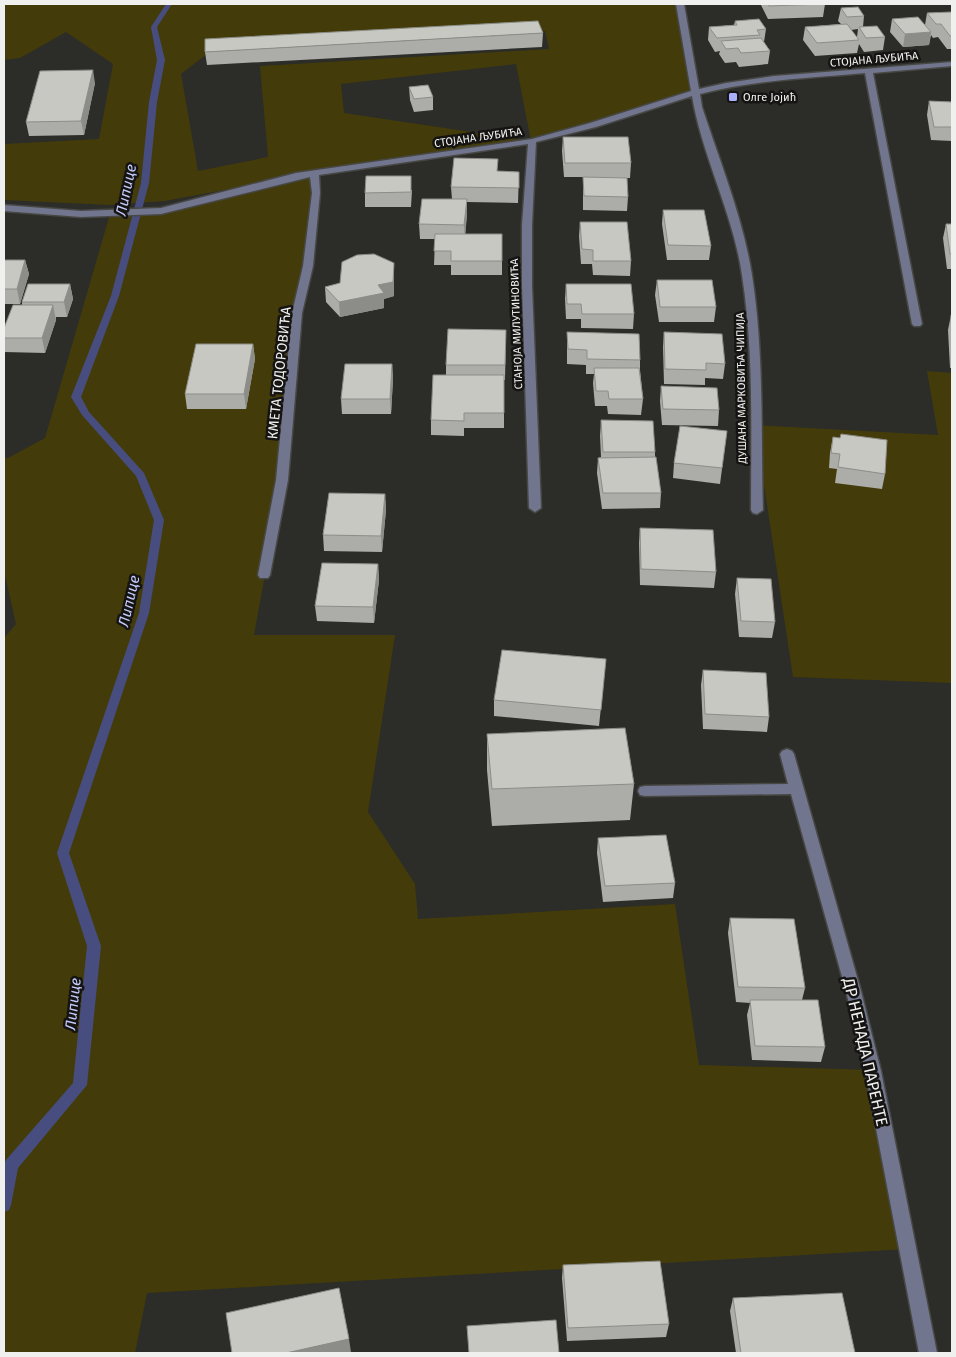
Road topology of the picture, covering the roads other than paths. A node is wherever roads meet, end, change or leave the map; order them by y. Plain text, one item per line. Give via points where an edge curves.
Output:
1 (680, 4) edge
2 (952, 64) edge
3 (868, 71) junction
4 (696, 93) junction
5 (532, 141) junction
6 (314, 173) junction
7 (4, 208) edge
8 (917, 324) dead end
9 (535, 508) dead end
10 (757, 510) dead end
11 (264, 575) dead end
12 (787, 754) dead end
13 (796, 789) junction
14 (645, 791) dead end
15 (928, 1353) edge

1 - 4 street
2 - 3 street, СТОЈАНА ЉУБИЋА
3 - 4 street, СТОЈАНА ЉУБИЋА via 749,81
3 - 8 street
4 - 5 street, СТОЈАНА ЉУБИЋА
4 - 10 street, ДУШАНА МАРКОВИЋА ЧИПИЈА via 736,226 752,311
5 - 6 street, СТОЈАНА ЉУБИЋА
5 - 9 street, СТАНОЈА МИЛУТИНОВИЋА via 527,286
6 - 7 street, СТОЈАНА ЉУБИЋА via 150,213 81,214
6 - 11 street, КМЕТА ТОДОРОВИЋА via 316,193 308,266 297,313 282,480
12 - 13 street, ДР НЕНАДА ПАРЕНТЕ
13 - 14 street
13 - 15 street, ДР НЕНАДА ПАРЕНТЕ via 872,1070 911,1282

